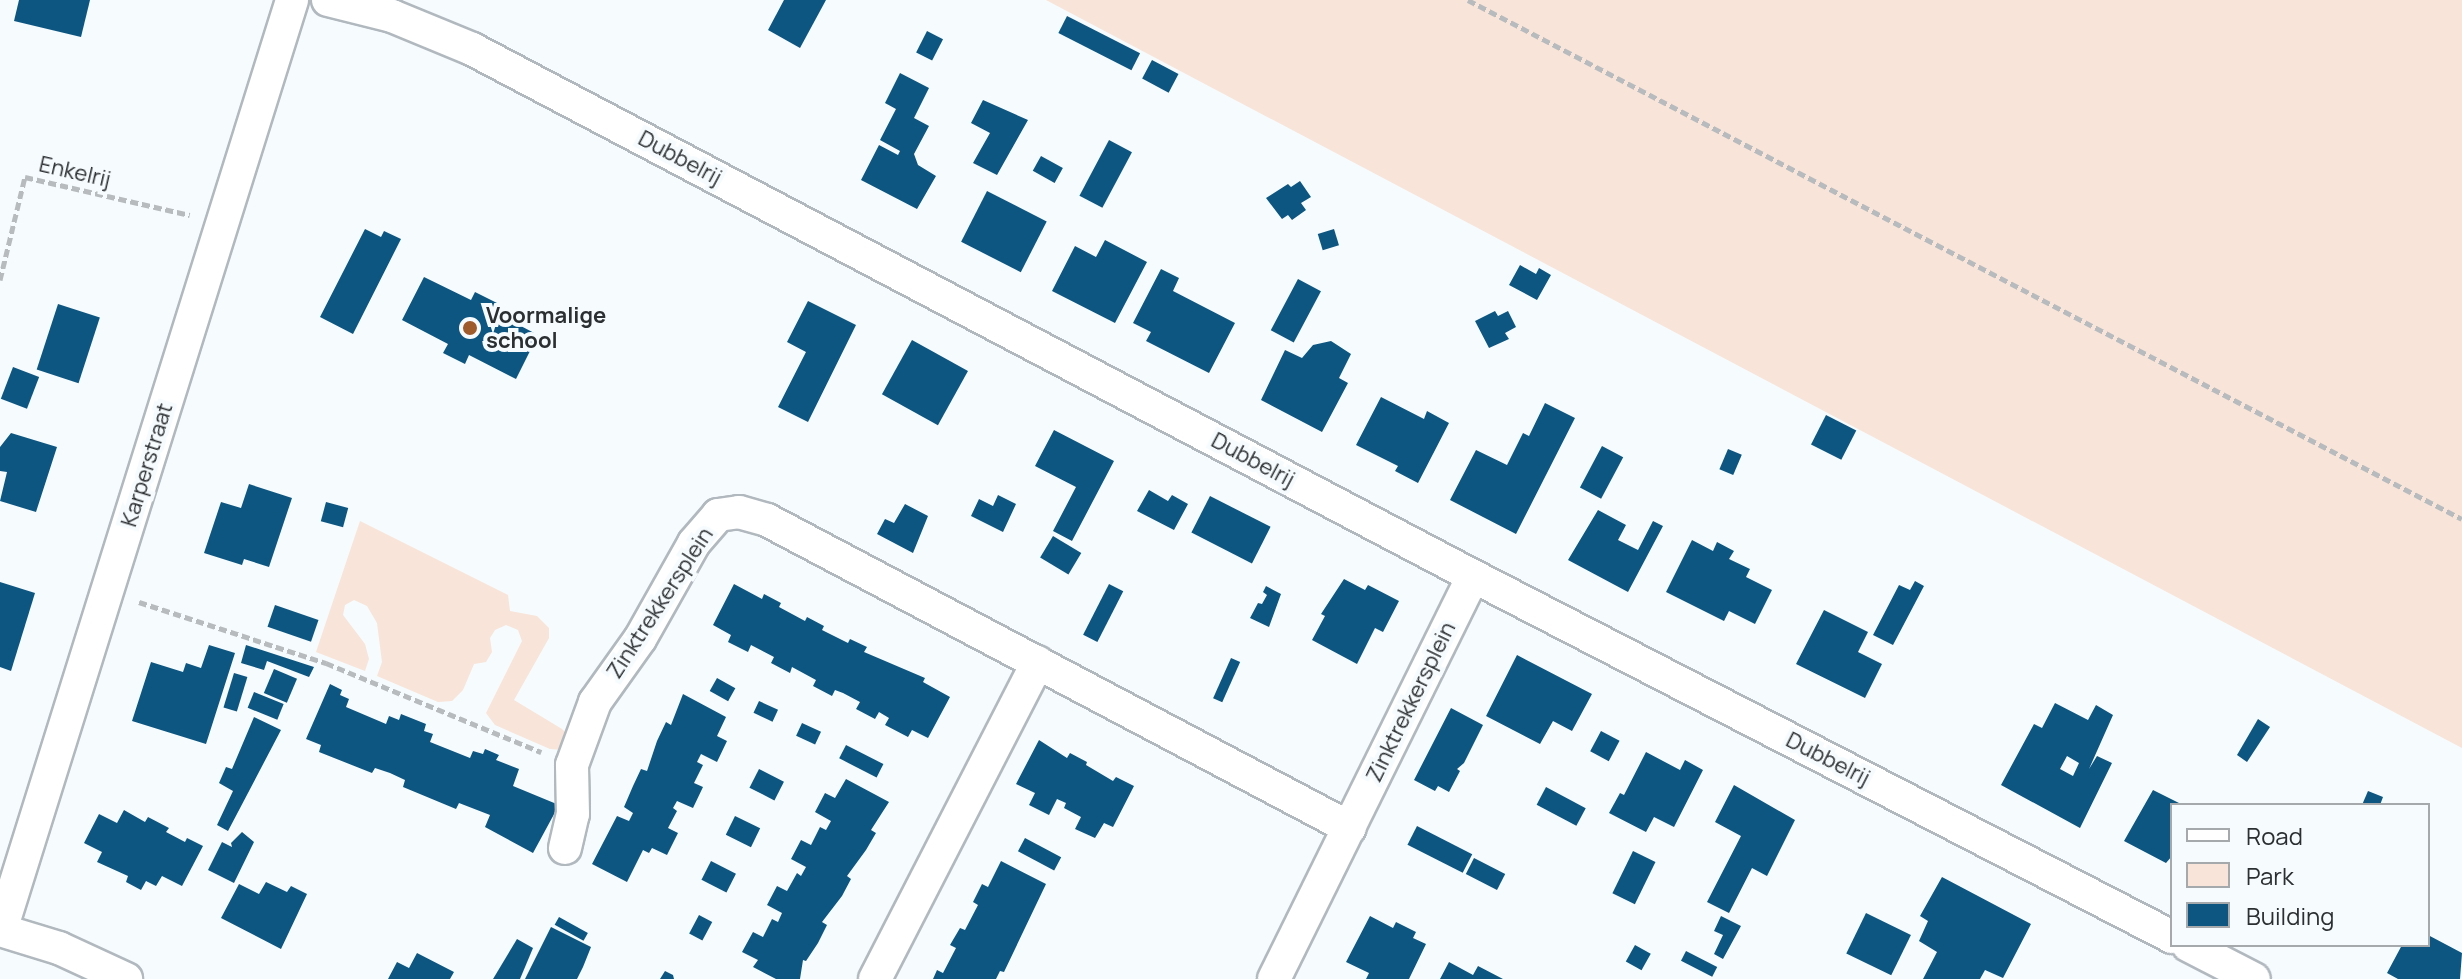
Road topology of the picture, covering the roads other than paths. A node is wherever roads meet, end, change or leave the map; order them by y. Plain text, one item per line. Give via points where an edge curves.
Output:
1 (292, 0) edge
2 (328, 0) edge
3 (1473, 576) junction
4 (1038, 662) junction
5 (1350, 828) junction
6 (565, 848) dead end
7 (1, 930) edge
8 (2170, 936) edge
9 (2192, 947) edge
10 (126, 979) edge
11 (875, 979) edge
12 (1274, 979) edge
13 (2254, 979) edge

1 - 7 street, Karperstraat
2 - 3 street, Dubbelrij via 392,16 472,49
3 - 5 street, Zinktrekkersplein
3 - 8 street, Dubbelrij
4 - 5 street, Zinktrekkersplein
4 - 6 street, Zinktrekkersplein via 767,520 739,512 718,515 694,543 640,639 595,702 572,765 573,814
4 - 11 street
5 - 12 street, Zinktrekkersplein
7 - 10 street via 59,948
9 - 13 street

